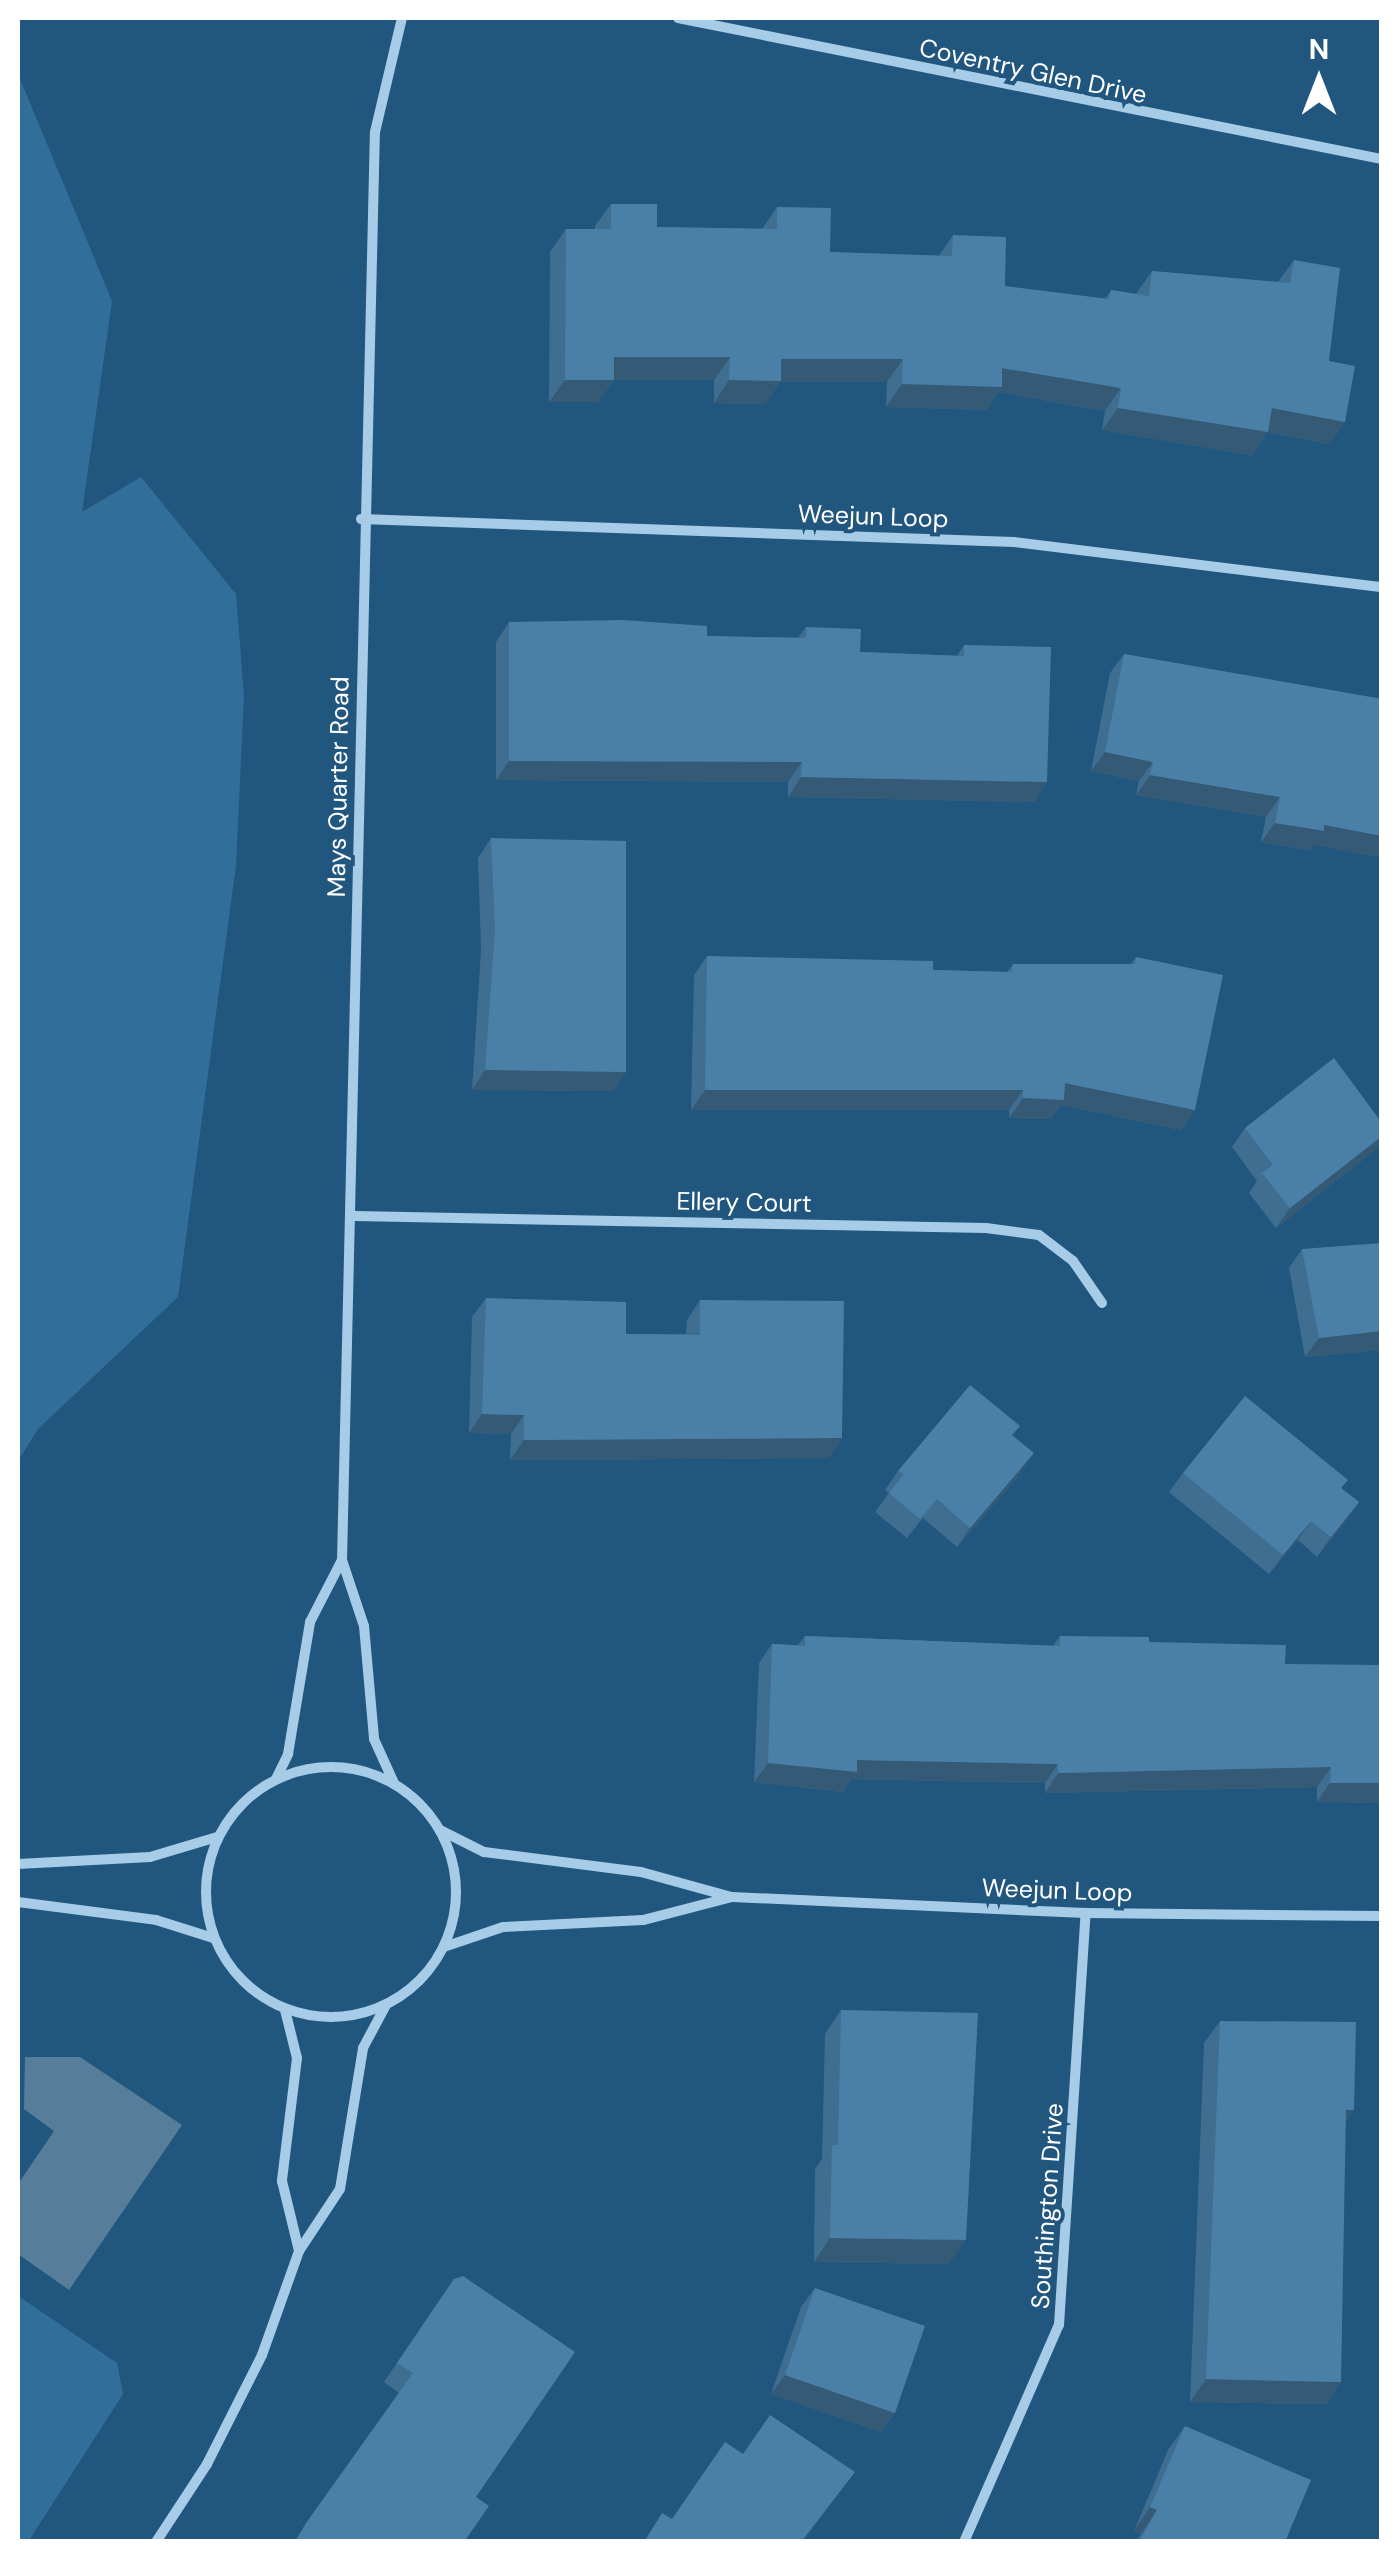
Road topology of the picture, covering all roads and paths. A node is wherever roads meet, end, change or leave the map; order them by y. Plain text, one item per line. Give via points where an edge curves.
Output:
1 (402, 18) edge
2 (678, 18) edge
3 (1382, 159) edge
4 (361, 518) junction
5 (1382, 587) edge
6 (354, 1216) junction
7 (1102, 1303) dead end
8 (342, 1560) junction
9 (276, 1779) junction
10 (395, 1784) junction
11 (440, 1830) junction
12 (217, 1836) junction
13 (18, 1864) edge
14 (732, 1897) junction
15 (18, 1902) edge
16 (1086, 1914) junction
17 (1382, 1916) edge
18 (213, 1938) junction
19 (444, 1947) junction
20 (386, 2005) junction
21 (285, 2010) junction
22 (299, 2251) junction
23 (156, 2542) edge
24 (964, 2542) edge

1 - 4 street, Mays Quarter Road via 375,132
2 - 3 street, Coventry Glen Drive
4 - 5 street, Weejun Loop via 1014,542
4 - 6 street, Mays Quarter Road
6 - 7 street, Ellery Court via 986,1228 1039,1235 1074,1261
6 - 8 street, Mays Quarter Road
8 - 9 street, Mays Quarter Road via 310,1622 288,1754
8 - 10 street, Mays Quarter Road via 364,1626 374,1738
9 - 10 street, Mays Quarter Road via 343,1768
9 - 12 street, Mays Quarter Road via 241,1803
10 - 11 street, Mays Quarter Road
11 - 14 street, Weejun Loop via 484,1852 641,1872
11 - 19 street, Mays Quarter Road via 456,1888
12 - 13 street via 150,1857
12 - 18 street, Mays Quarter Road via 206,1887
14 - 16 street, Weejun Loop
14 - 19 street, Weejun Loop via 643,1920 503,1926
15 - 18 street via 156,1920
16 - 17 street, Weejun Loop
16 - 24 street, Southington Drive via 1059,2326
18 - 21 street, Mays Quarter Road via 230,1968
19 - 20 street, Mays Quarter Road via 410,1990
20 - 21 street, Mays Quarter Road via 336,2017
20 - 22 street, Mays Quarter Road via 362,2048 340,2189
21 - 22 street via 298,2058 282,2181
22 - 23 street, Mays Quarter Road via 262,2355 207,2464

